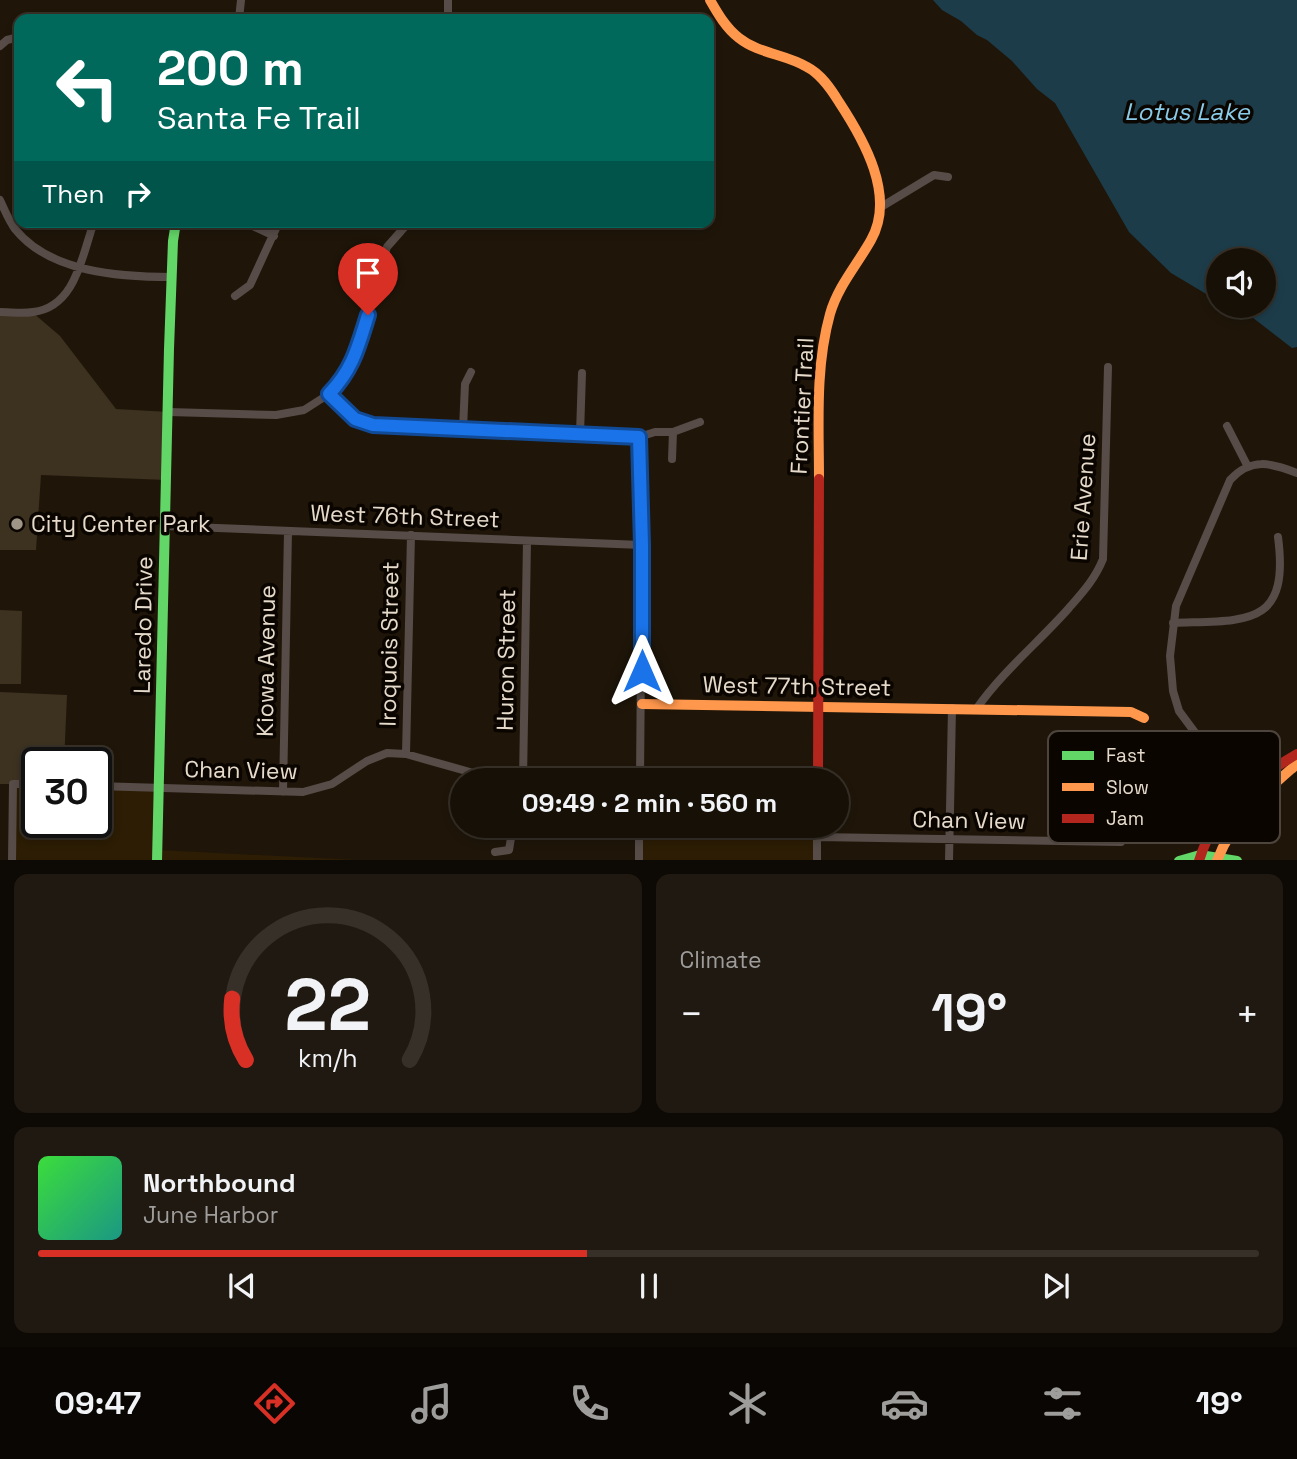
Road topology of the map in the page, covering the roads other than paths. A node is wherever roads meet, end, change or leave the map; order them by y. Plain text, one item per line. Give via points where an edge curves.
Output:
1 (710, 0) edge
2 (948, 177) dead end
3 (0, 200) edge
4 (881, 207) junction
5 (14, 227) edge
6 (14, 228) edge
7 (92, 228) edge
8 (175, 228) edge
9 (257, 228) edge
10 (277, 228) edge
11 (404, 228) edge
12 (274, 236) junction
13 (79, 267) junction
14 (172, 277) junction
15 (235, 296) dead end
16 (0, 312) edge
17 (1108, 367) dead end
18 (471, 372) dead end
19 (582, 373) dead end
20 (329, 394) junction
21 (169, 412) junction
22 (700, 422) dead end
23 (1227, 426) dead end
24 (463, 429) junction
25 (673, 432) junction
26 (580, 434) junction
27 (639, 437) junction
28 (673, 459) dead end
29 (1248, 467) junction
30 (1297, 473) edge
31 (166, 526) junction
32 (288, 531) junction
33 (411, 535) junction
34 (1278, 537) dead end
35 (527, 541) junction
36 (642, 545) junction
37 (1173, 623) junction
38 (642, 704) junction
39 (818, 708) junction
40 (952, 708) junction
41 (977, 708) junction
42 (1144, 718) dead end
43 (1194, 731) edge
44 (406, 754) junction
45 (1297, 754) edge
46 (1297, 764) edge
47 (1280, 766) edge
48 (456, 768) edge
49 (523, 768) edge
50 (640, 768) edge
51 (818, 768) edge
52 (1280, 779) edge
53 (21, 784) edge
54 (112, 786) edge
55 (160, 788) junction
56 (283, 792) junction
57 (849, 837) edge
58 (511, 838) edge
59 (639, 838) edge
60 (817, 838) edge
61 (950, 839) junction
62 (1048, 841) edge
63 (495, 852) dead end
64 (1200, 858) edge
65 (1217, 859) edge
66 (12, 860) edge
67 (157, 860) edge
68 (639, 860) edge
69 (817, 860) edge
70 (949, 860) edge
71 (1179, 860) edge
72 (1237, 860) edge

1 - 4 street, Frontier Trail via 737,39 809,68 835,93 861,138
2 - 4 street via 934,175
3 - 5 street
4 - 39 street, Frontier Trail via 877,230 838,292 823,353 817,419
6 - 13 street via 52,257
7 - 13 street
8 - 14 street, Laredo Drive
9 - 12 street
10 - 12 street
11 - 20 street via 387,247 354,360
12 - 15 street via 250,285
13 - 14 street via 109,275
13 - 16 street via 67,294 47,309
14 - 21 street, Laredo Drive
17 - 41 street, Erie Avenue via 1103,559 1096,577
18 - 24 street via 465,384
19 - 26 street
20 - 21 street via 304,410 276,415
20 - 24 street via 355,419 373,425
21 - 31 street, Laredo Drive
22 - 25 street
23 - 29 street
24 - 26 street
25 - 27 street
25 - 28 street
26 - 27 street
27 - 36 street
29 - 30 street via 1276,464
29 - 37 street via 1225,489 1179,597
31 - 32 street, West 76th Street
31 - 55 street, Laredo Drive
32 - 33 street, West 76th Street
32 - 56 street, Kiowa Avenue
33 - 35 street, West 76th Street
33 - 44 street, Iroquois Street
34 - 37 street via 1280,582 1268,606 1238,620
35 - 36 street, West 76th Street
35 - 49 street, Huron Street
36 - 38 street
37 - 43 street via 1173,691 1179,711
38 - 39 street, West 77th Street
38 - 50 street
39 - 40 street, West 77th Street
39 - 51 street, Frontier Trail
40 - 41 street, West 77th Street
40 - 61 street
41 - 42 street via 1131,712
44 - 48 street, Chan View
44 - 56 street, Chan View via 387,753 317,789
45 - 47 street
46 - 52 street
53 - 66 street via 13,784
54 - 55 street, Chan View
55 - 56 street, Chan View
55 - 67 street, Laredo Drive
57 - 61 street, Chan View
58 - 63 street via 509,850
59 - 68 street
60 - 69 street
61 - 62 street, Chan View
61 - 70 street
64 - 65 street
64 - 71 street
65 - 72 street

